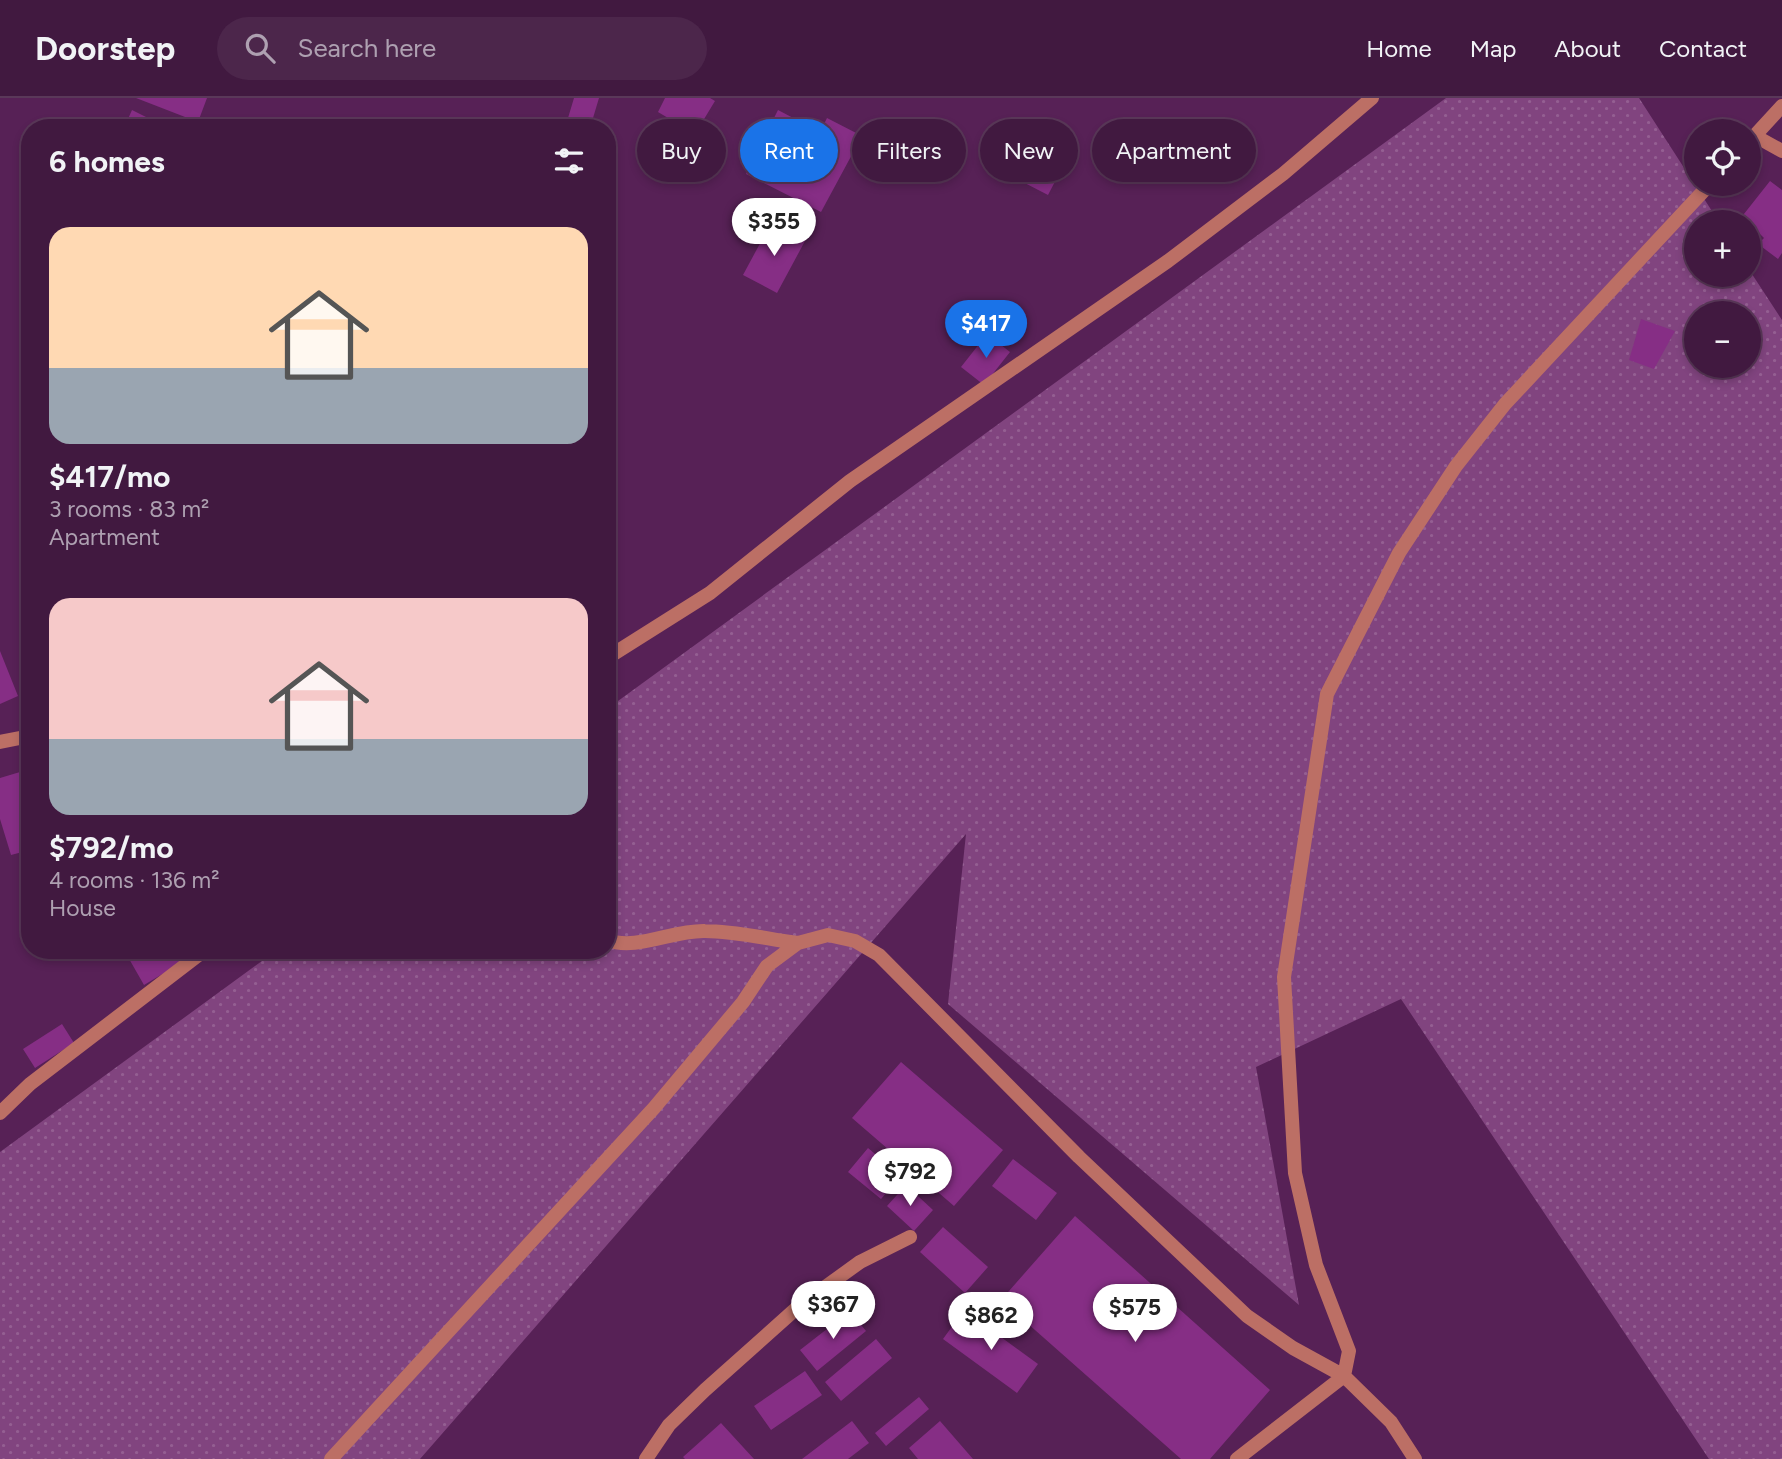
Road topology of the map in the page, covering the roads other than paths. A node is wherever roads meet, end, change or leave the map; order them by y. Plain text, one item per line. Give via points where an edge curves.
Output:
1 (1372, 98) edge
2 (1782, 106) edge
3 (1761, 129) edge
4 (1761, 144) edge
5 (1782, 151) edge
6 (1699, 196) edge
7 (616, 652) edge
8 (21, 738) edge
9 (0, 742) edge
10 (616, 943) edge
11 (798, 943) junction
12 (193, 959) edge
13 (0, 1113) edge
14 (909, 1237) dead end
15 (1344, 1376) junction
16 (331, 1459) edge
17 (646, 1459) edge
18 (1237, 1459) edge
19 (1415, 1459) edge

1 - 7 street via 1283,174 1168,261 850,481 710,593
2 - 3 street
4 - 5 street
6 - 15 street via 1505,404 1456,466 1399,553 1327,694 1283,976 1295,1173 1316,1265 1349,1351
8 - 9 street
10 - 11 street via 706,931
11 - 15 street via 828,935 855,941 879,955 1079,1157 1247,1315
11 - 16 street via 767,966 743,1002 654,1108
12 - 13 street via 30,1084
14 - 17 street via 860,1262 799,1307 669,1425
15 - 18 street
15 - 19 street via 1391,1422

